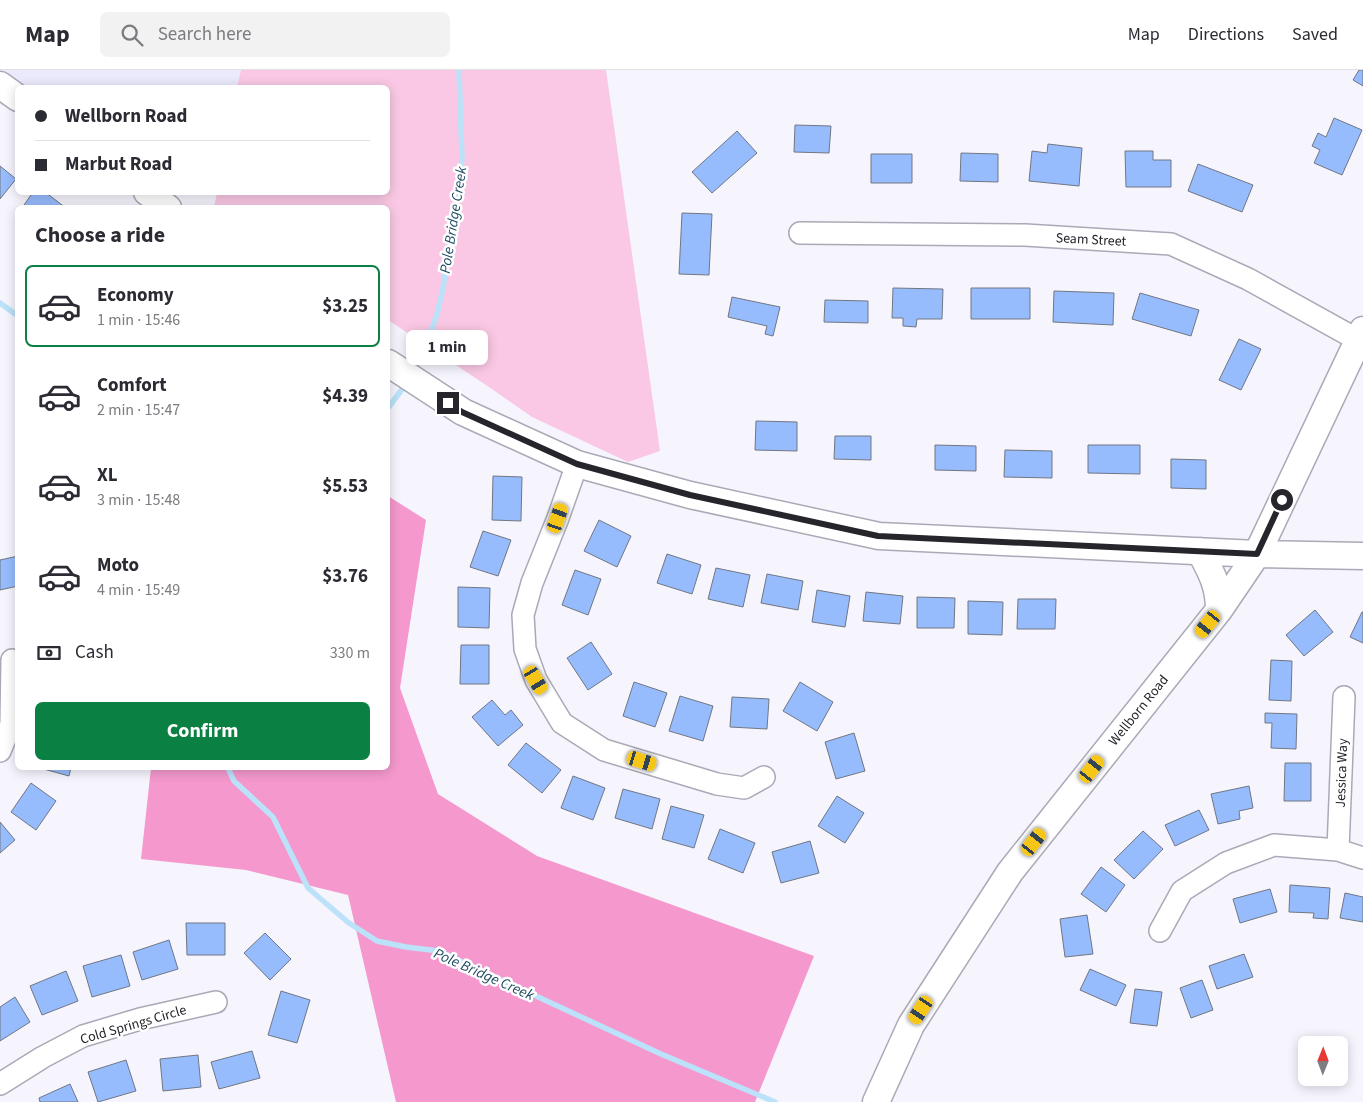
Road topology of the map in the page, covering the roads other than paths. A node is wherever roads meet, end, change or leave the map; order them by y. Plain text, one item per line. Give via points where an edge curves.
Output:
1 (0, 86) edge
2 (15, 96) edge
3 (151, 195) edge
4 (164, 205) edge
5 (800, 233) dead end
6 (1361, 335) edge
7 (390, 364) edge
8 (577, 464) junction
9 (1200, 551) junction
10 (1257, 554) junction
11 (1363, 556) edge
12 (1219, 610) junction
13 (12, 660) dead end
14 (1344, 697) dead end
15 (0, 751) edge
16 (764, 777) dead end
17 (1338, 850) junction
18 (1363, 858) edge
19 (1160, 931) dead end
20 (216, 1002) dead end
21 (0, 1084) edge
22 (876, 1102) edge

1 - 2 street
3 - 4 street
5 - 6 street, Seam Street via 1025,235 1171,244
6 - 10 street, Wellborn Road
7 - 8 street via 462,412
8 - 9 street via 690,495 878,536
8 - 16 street via 523,615 525,649 536,680 562,724 604,750 717,784 744,788
9 - 10 street
9 - 12 street via 1215,580
10 - 11 street
10 - 12 street, Wellborn Road
12 - 22 street, Wellborn Road via 1010,872 911,1025
13 - 15 street via 11,724
14 - 17 street, Jessica Way
17 - 18 street
17 - 19 street via 1274,845 1226,863 1182,891
20 - 21 street, Cold Springs Circle via 83,1036

